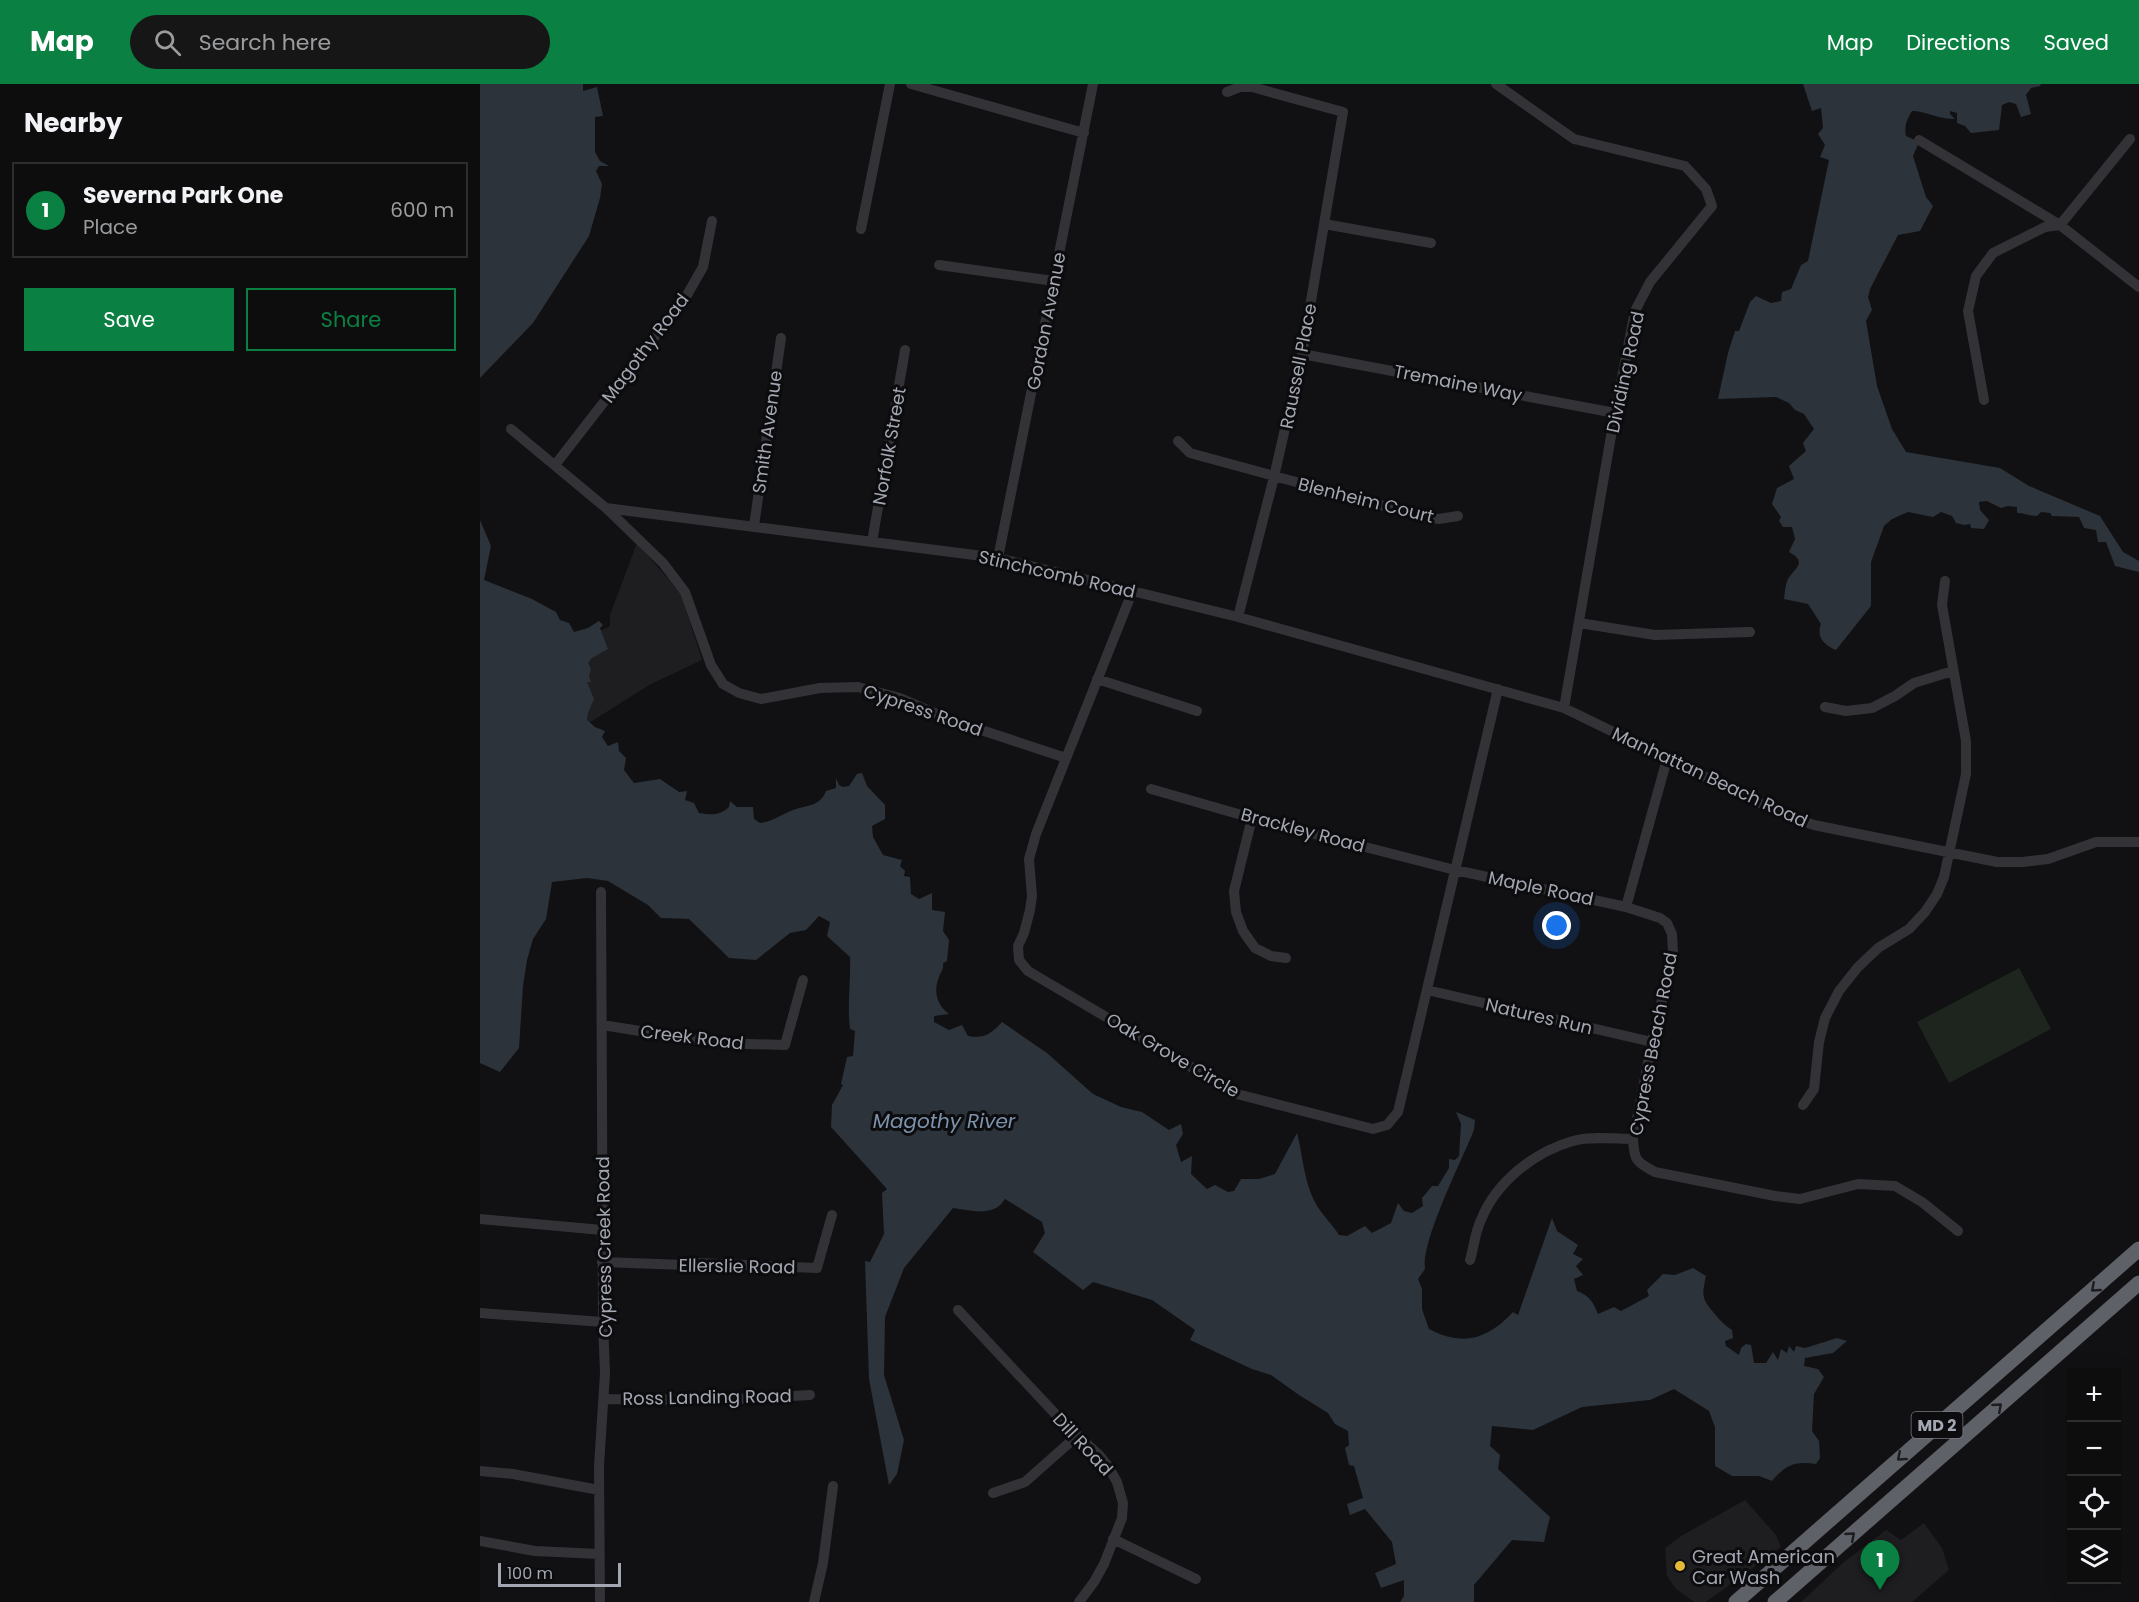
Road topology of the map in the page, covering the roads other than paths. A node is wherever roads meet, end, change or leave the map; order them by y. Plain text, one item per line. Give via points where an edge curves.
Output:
1 (890, 84) edge
2 (911, 84) edge
3 (1093, 84) edge
4 (1496, 84) edge
5 (1227, 92) dead end
6 (1084, 133) junction
7 (2130, 139) dead end
8 (1919, 140) dead end
9 (712, 221) dead end
10 (1324, 224) junction
11 (2060, 225) junction
12 (861, 229) dead end
13 (1431, 243) dead end
14 (939, 265) dead end
15 (1054, 281) junction
16 (2139, 287) edge
17 (781, 338) dead end
18 (905, 350) dead end
19 (1302, 354) junction
20 (1984, 400) dead end
21 (1615, 412) junction
22 (511, 429) dead end
23 (1178, 441) dead end
24 (555, 465) junction
25 (1274, 477) junction
26 (606, 508) junction
27 (1458, 516) dead end
28 (754, 526) junction
29 (872, 542) junction
30 (998, 558) junction
31 (1945, 581) dead end
32 (1134, 590) junction
33 (1238, 617) junction
34 (1579, 622) junction
35 (1750, 632) dead end
36 (1953, 671) junction
37 (1097, 679) junction
38 (1498, 689) junction
39 (1825, 707) dead end
40 (1564, 708) junction
41 (1197, 711) dead end
42 (1066, 758) junction
43 (1667, 759) junction
44 (1151, 789) dead end
45 (1252, 818) junction
46 (2139, 842) edge
47 (1948, 852) junction
48 (1455, 870) junction
49 (602, 892) dead end
50 (1626, 907) junction
51 (1286, 958) dead end
52 (803, 980) dead end
53 (1426, 990) junction
54 (602, 1025) junction
55 (1652, 1042) junction
56 (1803, 1105) dead end
57 (1633, 1139) junction
58 (832, 1215) dead end
59 (480, 1220) edge
60 (602, 1230) junction
61 (1958, 1231) dead end
62 (2139, 1249) edge
63 (1470, 1260) dead end
64 (603, 1262) junction
65 (2139, 1284) edge
66 (958, 1310) dead end
67 (480, 1313) edge
68 (603, 1322) junction
69 (810, 1395) dead end
70 (605, 1399) junction
71 (1077, 1436) junction
72 (480, 1471) edge
73 (833, 1486) dead end
74 (599, 1490) junction
75 (993, 1492) dead end
76 (1113, 1539) junction
77 (480, 1541) edge
78 (600, 1554) junction
79 (1196, 1579) dead end
80 (600, 1602) edge
81 (814, 1602) edge
82 (1078, 1602) edge
83 (1736, 1602) edge
84 (1775, 1602) edge

1 - 12 street
2 - 6 street
3 - 6 street, Gordon Avenue
4 - 21 street, Dividing Road via 1574,139 1685,166 1706,189 1712,206 1650,282 1635,311
5 - 10 street, Raussell Place via 1252,87 1343,112
6 - 15 street, Gordon Avenue
7 - 11 street
8 - 11 street
9 - 24 street, Magothy Road via 703,267 687,295
10 - 13 street
10 - 19 street, Raussell Place
11 - 16 street
11 - 20 street via 2045,227 1993,253 1976,276 1968,311
14 - 15 street
15 - 30 street, Gordon Avenue
17 - 28 street, Smith Avenue
18 - 29 street, Norfolk Street
19 - 21 street, Tremaine Way
19 - 25 street, Raussell Place
21 - 34 street, Dividing Road
22 - 24 street, Cypress Road
23 - 25 street, Blenheim Court via 1190,453
24 - 26 street, Cypress Road
25 - 27 street, Blenheim Court via 1424,517
25 - 33 street, Raussell Place
26 - 28 street, Stinchcomb Road
26 - 42 street, Cypress Road via 663,563 685,592 711,665 723,684 739,693 761,699 819,688 858,687 900,698 951,720
28 - 29 street, Stinchcomb Road
29 - 30 street, Stinchcomb Road
30 - 32 street, Stinchcomb Road
31 - 36 street via 1942,605
32 - 33 street, Stinchcomb Road
32 - 37 street, Oak Grove Circle
33 - 38 street, Stinchcomb Road
34 - 35 street via 1655,635
34 - 40 street, Dividing Road
36 - 39 street via 1914,683 1872,708 1846,711
36 - 47 street via 1966,741 1966,774
37 - 41 street
37 - 42 street, Oak Grove Circle
38 - 40 street, Manhattan Beach Road
38 - 48 street, Oak Grove Circle
40 - 43 street, Manhattan Beach Road
42 - 53 street, Oak Grove Circle via 1029,859 1032,896 1017,946 1019,960 1028,971 1237,1094 1372,1129 1387,1125 1398,1112
43 - 47 street, Manhattan Beach Road via 1814,825
43 - 50 street
44 - 45 street, Brackley Road
45 - 48 street, Brackley Road
45 - 51 street via 1234,891 1236,912 1255,948
46 - 47 street, Manhattan Beach Road via 2096,842 2053,858 2022,862 1997,862
47 - 56 street via 1944,876 1925,912 1908,929 1878,948 1839,991 1825,1018 1814,1089
48 - 50 street, Maple Road
48 - 53 street, Oak Grove Circle
49 - 54 street, Cypress Creek Road
50 - 55 street, Cypress Beach Road via 1660,918 1672,934 1672,953
52 - 54 street, Creek Road via 785,1046 716,1043
53 - 55 street, Natures Run
54 - 60 street, Cypress Creek Road
55 - 57 street, Cypress Beach Road
57 - 61 street, Cypress Beach Road via 1634,1155 1642,1166 1655,1172 1775,1196 1800,1199 1858,1185 1895,1186
57 - 63 street via 1574,1140 1518,1170 1496,1191 1480,1220
58 - 64 street, Ellerslie Road via 818,1268
59 - 60 street
60 - 64 street, Cypress Creek Road
62 -> 83 highway, MD 2
64 - 68 street, Cypress Creek Road
84 -> 65 highway, MD 2
66 - 71 street, Dill Road
67 - 68 street
68 - 70 street, Cypress Creek Road
69 - 70 street, Ross Landing Road via 721,1400
70 - 74 street, Cypress Creek Road
71 - 75 street via 1025,1482
71 - 76 street, Dill Road via 1108,1466 1121,1493 1122,1518
72 - 74 street
73 - 81 street
74 - 78 street, Cypress Creek Road
76 - 79 street
76 - 82 street, Dill Road via 1094,1582
77 - 78 street via 535,1551
78 - 80 street, Cypress Creek Road

